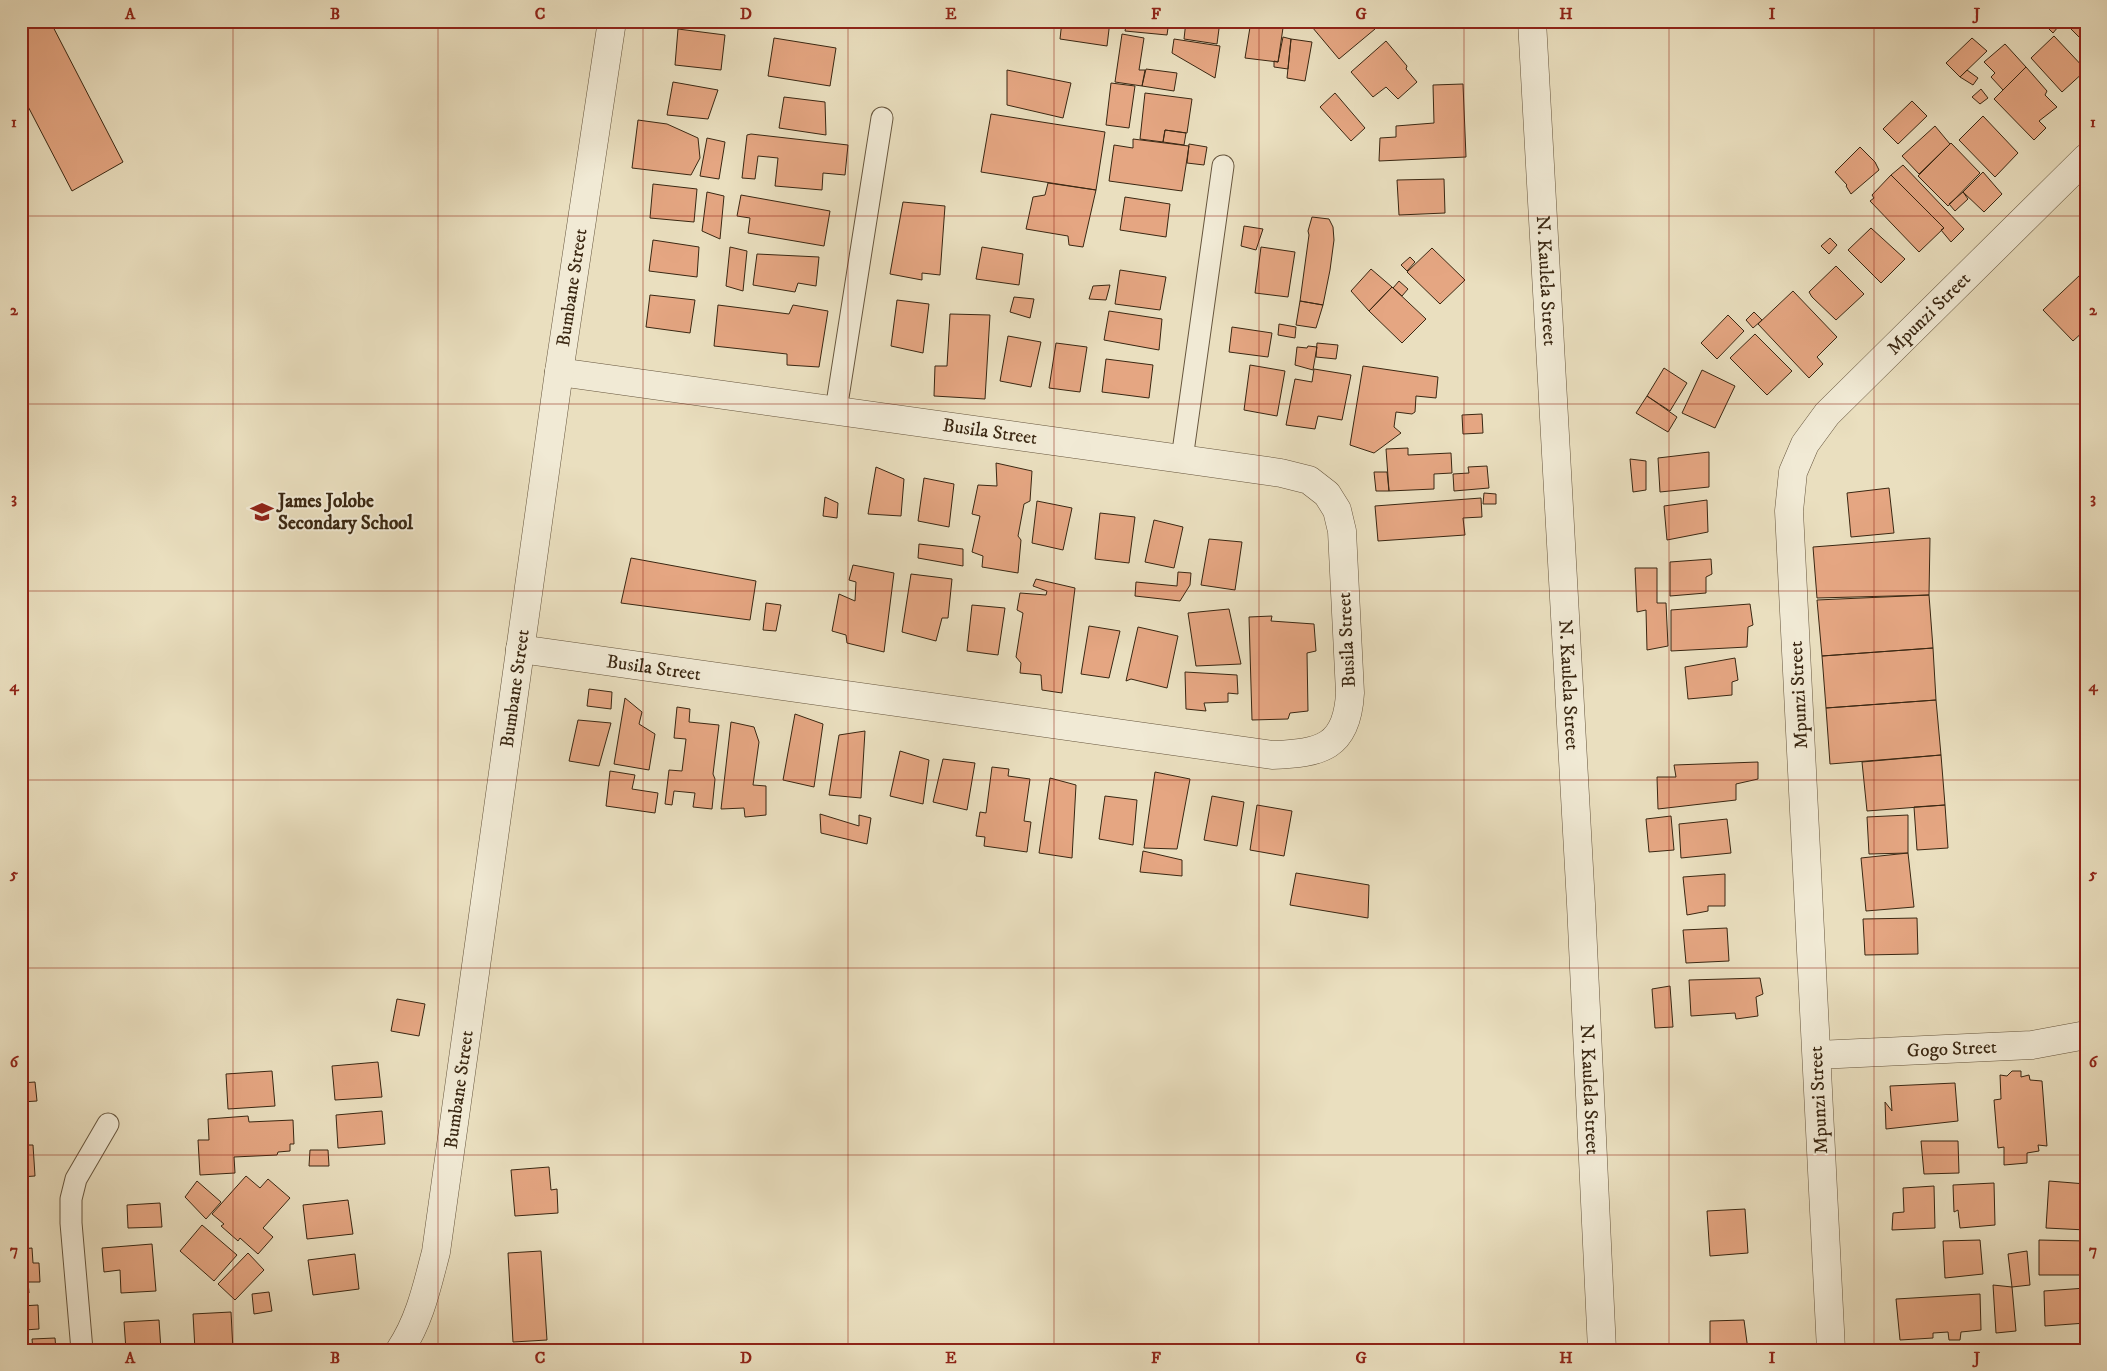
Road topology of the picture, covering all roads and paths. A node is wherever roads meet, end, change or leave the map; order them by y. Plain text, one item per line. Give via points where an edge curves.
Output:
1 (612, 21) edge
2 (1532, 21) edge
3 (882, 118) dead end
4 (2086, 158) edge
5 (1223, 166) dead end
6 (559, 372) junction
7 (836, 410) junction
8 (1182, 459) junction
9 (520, 648) junction
10 (2086, 1035) edge
11 (1816, 1056) junction
12 (108, 1124) dead end
13 (82, 1350) edge
14 (400, 1350) edge
15 (1602, 1350) edge
16 (1830, 1350) edge

1 - 6 street, Bumbane Street
2 - 15 street, N. Kaulela Street via 1581,894
3 - 7 lane
4 - 11 street, Mpunzi Street via 1827,414 1805,444 1793,472 1789,511
5 - 8 lane
6 - 7 street, Busila Street
6 - 9 street, Bumbane Street
7 - 8 street, Busila Street
8 - 9 street, Busila Street via 1309,480 1327,494 1337,510 1342,530 1349,711 1345,726 1333,742 1318,750 1272,755
9 - 14 street, Bumbane Street via 436,1252 424,1300 411,1333
10 - 11 street, Gogo Street via 2032,1045
11 - 16 street, Mpunzi Street
12 - 13 lane via 81,1171 71,1199

